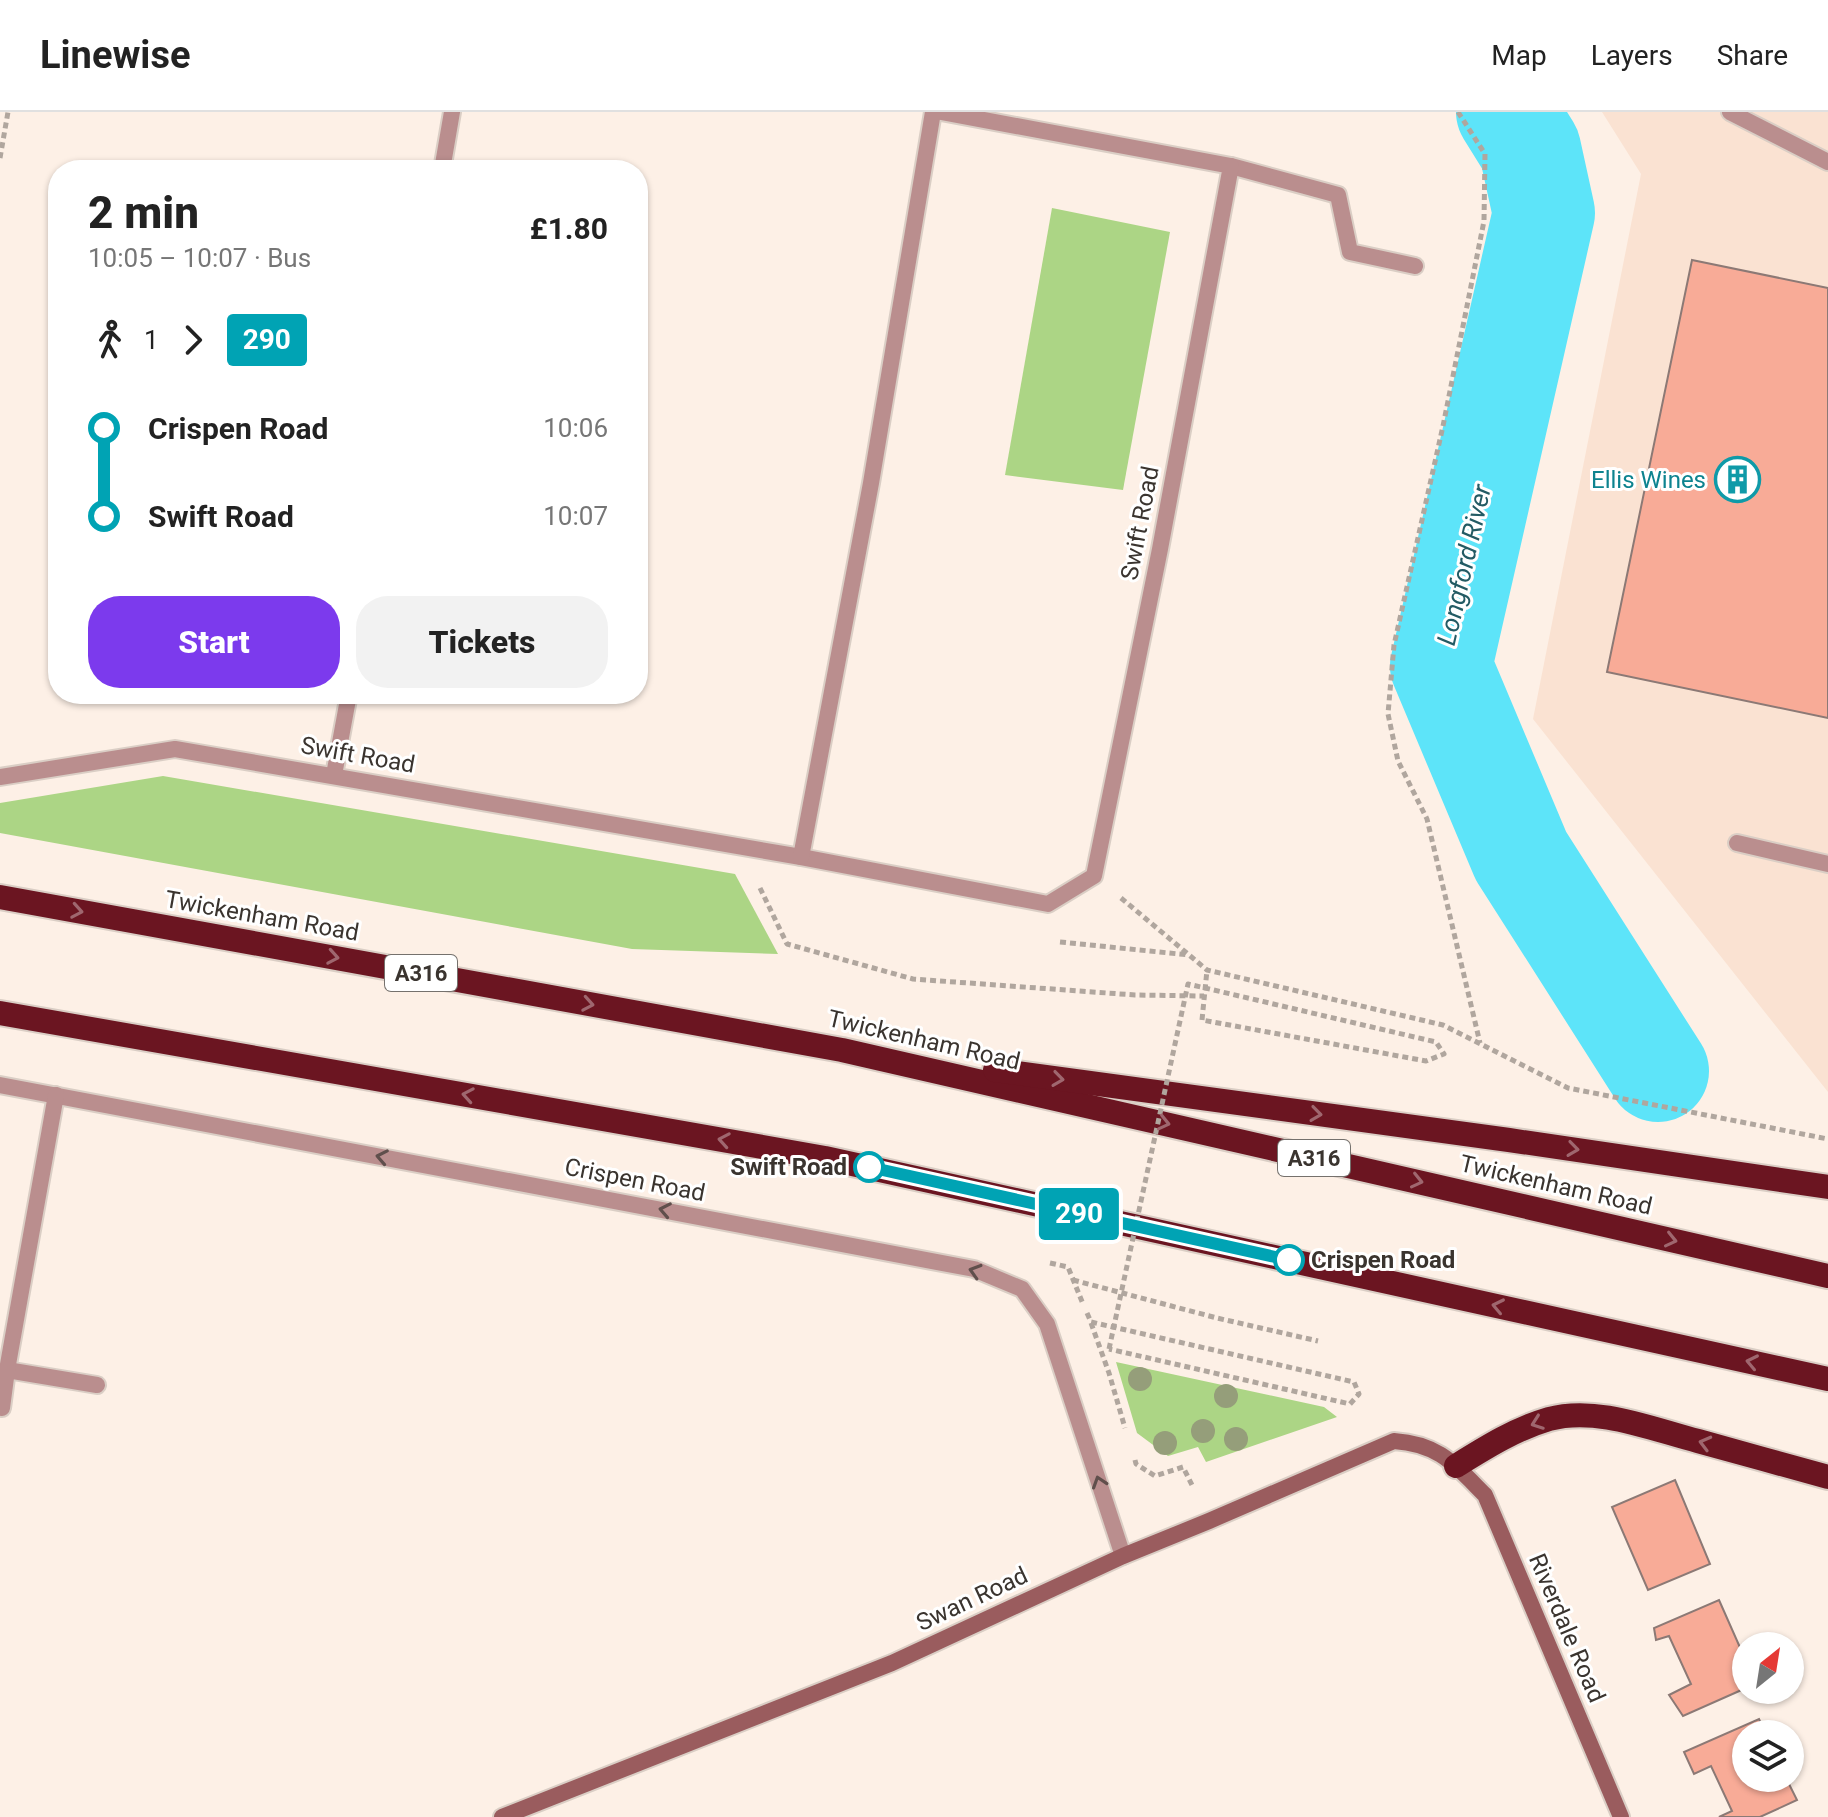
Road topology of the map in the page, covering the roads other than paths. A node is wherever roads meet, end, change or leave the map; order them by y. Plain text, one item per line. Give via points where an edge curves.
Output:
1 (452, 112) edge
2 (933, 112) edge
3 (941, 112) edge
4 (1730, 112) edge
5 (444, 160) edge
6 (1828, 162) edge
7 (1231, 166) junction
8 (1415, 266) dead end
9 (347, 704) edge
10 (334, 775) junction
11 (0, 777) edge
12 (1737, 843) dead end
13 (801, 857) junction
14 (1828, 864) edge
15 (0, 897) edge
16 (0, 1013) edge
17 (842, 1050) junction
18 (0, 1085) edge
19 (56, 1095) junction
20 (1828, 1187) edge
21 (1828, 1276) edge
22 (4, 1373) edge
23 (1828, 1379) edge
24 (97, 1385) dead end
25 (2, 1408) dead end
26 (1456, 1466) junction
27 (1828, 1477) edge
28 (1123, 1556) junction
29 (502, 1817) edge
30 (1621, 1817) edge

1 - 5 street
2 - 13 street
3 - 7 street
4 - 6 street
7 - 8 street via 1338,195 1350,252
7 - 13 street, Swift Road via 1094,876 1048,904
9 - 10 street
10 - 11 street, Swift Road via 175,749
10 - 13 street, Swift Road
12 - 14 street
15 -> 17 highway, Twickenham Road / A316
23 -> 16 highway via 825,1158
17 -> 20 highway
17 -> 21 highway, Twickenham Road / A316
18 - 19 street, Crispen Road
19 - 22 street
28 -> 19 street, Crispen Road via 1047,1324 1022,1289 974,1269
22 - 24 street
22 - 25 street
27 -> 26 highway via 1614,1419 1577,1415 1516,1431
26 - 28 street, Swan Road via 1438,1452 1394,1441
26 - 30 street, Riverdale Road via 1485,1495
28 - 29 street, Swan Road via 892,1663

